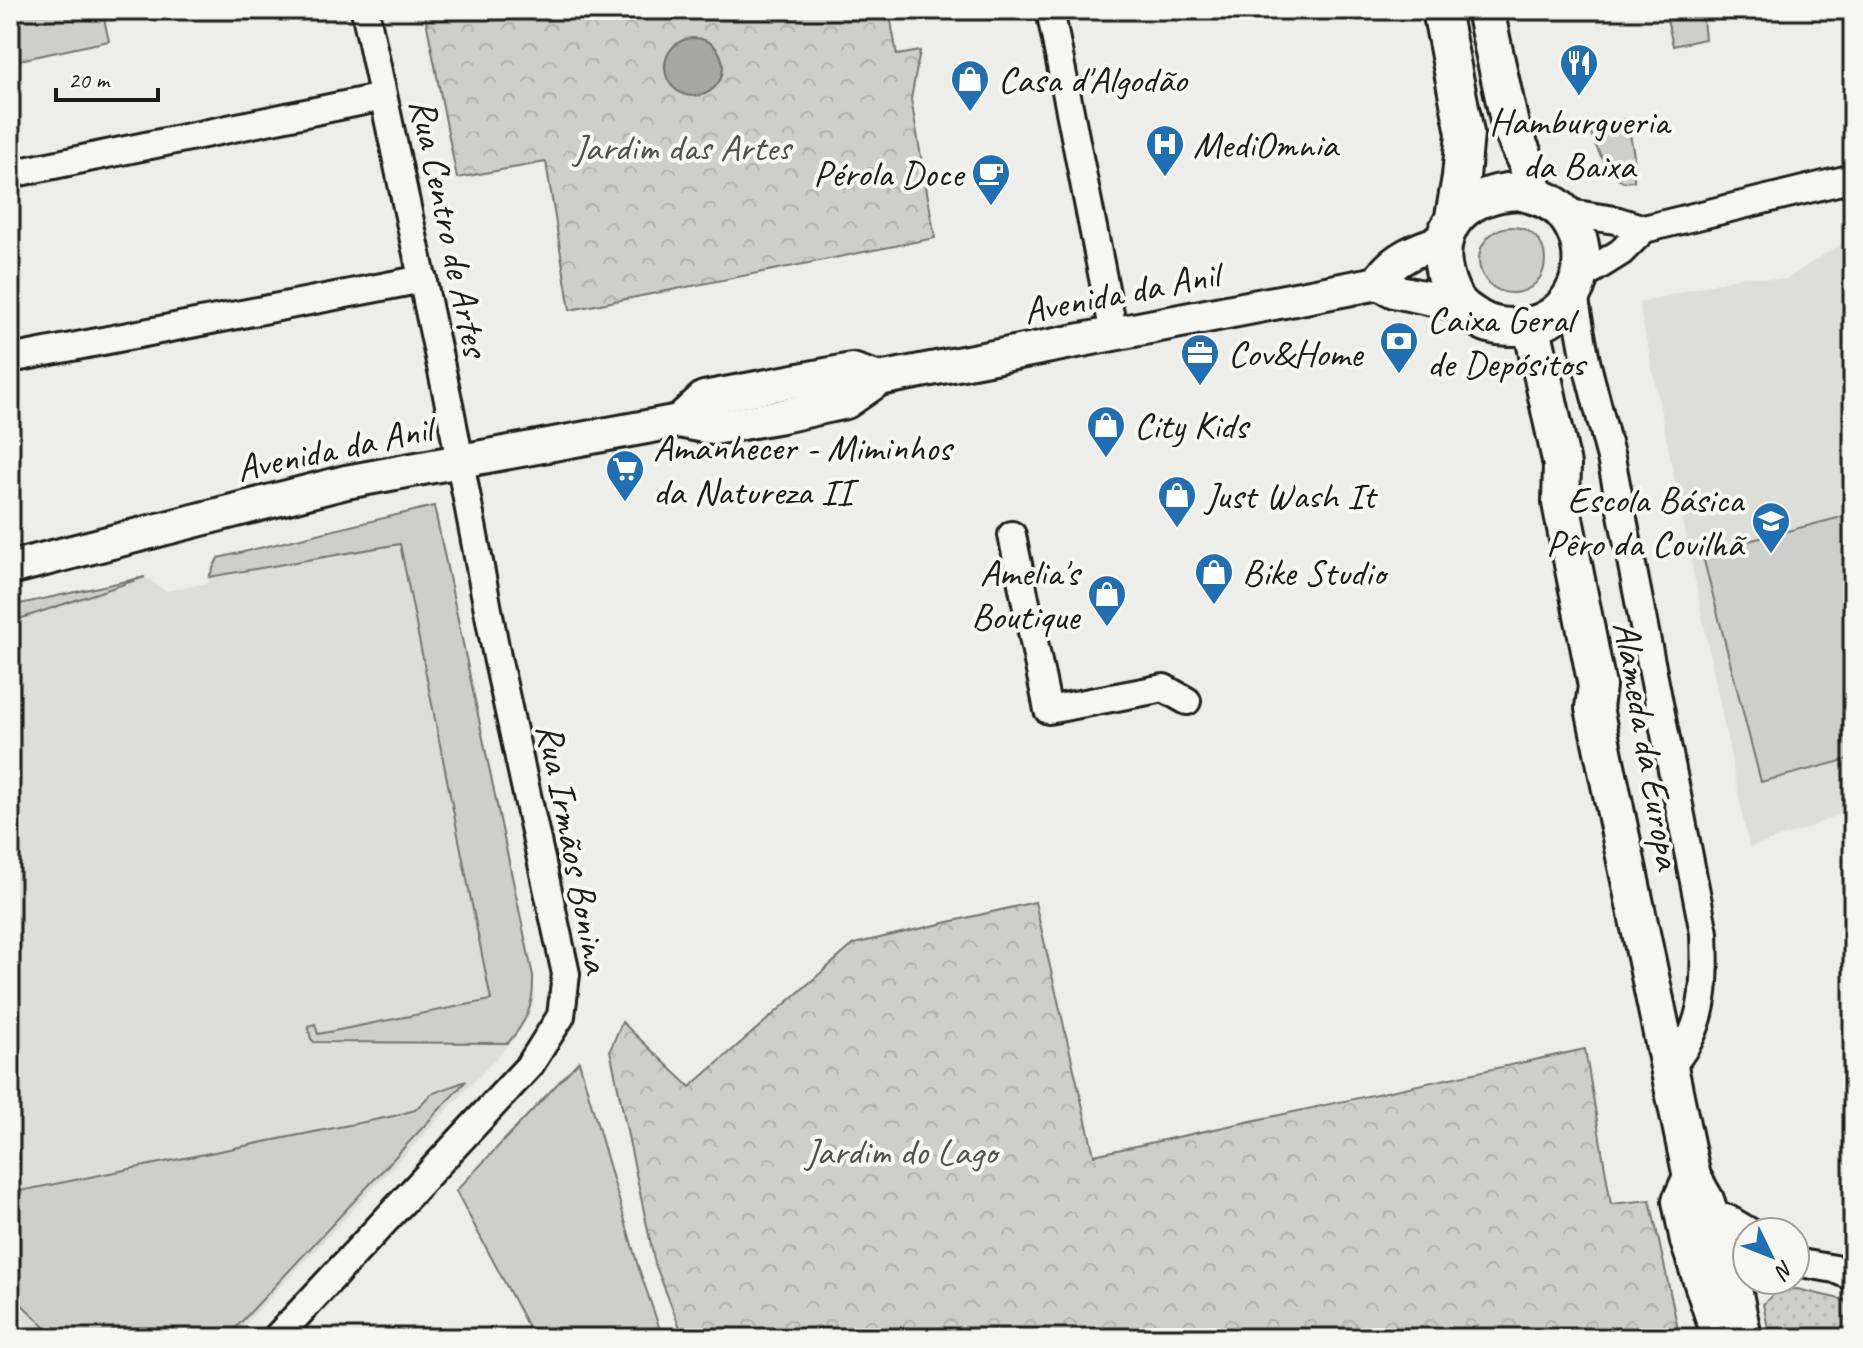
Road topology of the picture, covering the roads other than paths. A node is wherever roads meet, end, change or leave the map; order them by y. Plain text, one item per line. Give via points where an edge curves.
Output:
1 (365, 10) edge
2 (1050, 10) edge
3 (1441, 10) edge
4 (1485, 10) edge
5 (383, 97) junction
6 (10, 174) edge
7 (1853, 178) edge
8 (1549, 204) junction
9 (1450, 228) junction
10 (1644, 229) junction
11 (423, 279) junction
12 (1378, 283) junction
13 (1578, 286) junction
14 (1457, 304) junction
15 (1532, 327) junction
16 (1114, 334) junction
17 (10, 359) edge
18 (460, 461) junction
19 (1012, 535) dead end
20 (10, 568) edge
21 (1187, 701) dead end
22 (1668, 1069) junction
23 (1692, 1177) junction
24 (1731, 1249) edge
25 (1811, 1265) edge
26 (1853, 1277) edge
27 (1742, 1296) edge
28 (276, 1338) edge
29 (1721, 1338) edge
30 (1743, 1338) edge

1 - 5 street, Rua Centro de Artes
2 - 16 street
3 - 9 main road via 1465,133
4 - 8 main road via 1510,125
5 - 6 street
5 - 11 street, Rua Centro de Artes
7 - 10 street
8 - 9 main road via 1519,191 1499,192 1481,198
8 - 10 street
8 - 13 main road via 1576,234 1581,255
9 - 12 street via 1386,268
9 - 14 main road via 1443,269
10 - 13 street
11 - 17 street
11 - 18 street, Rua Centro de Artes
12 - 14 street, Avenida da Anil
12 - 16 street, Avenida da Anil
13 - 15 main road via 1559,310
13 - 22 street via 1586,361 1611,458 1704,933 1702,1009 1682,1056
14 - 15 main road via 1499,327
15 - 22 main road, Alameda da Europa via 1562,465 1561,503 1597,686 1594,708
16 - 18 street, Avenida da Anil via 879,379 846,402 782,416 714,428 679,421
18 - 20 street, Avenida da Anil via 346,482
18 - 28 street, Rua Irmãos Bonina via 566,974 561,1016 530,1065
19 - 21 street via 1048,710 1164,688
22 - 23 main road, Alameda da Europa
23 - 24 main road, Alameda da Europa
23 - 29 main road, Alameda da Europa via 1681,1201
25 - 26 street
27 - 30 main road, Alameda da Europa

